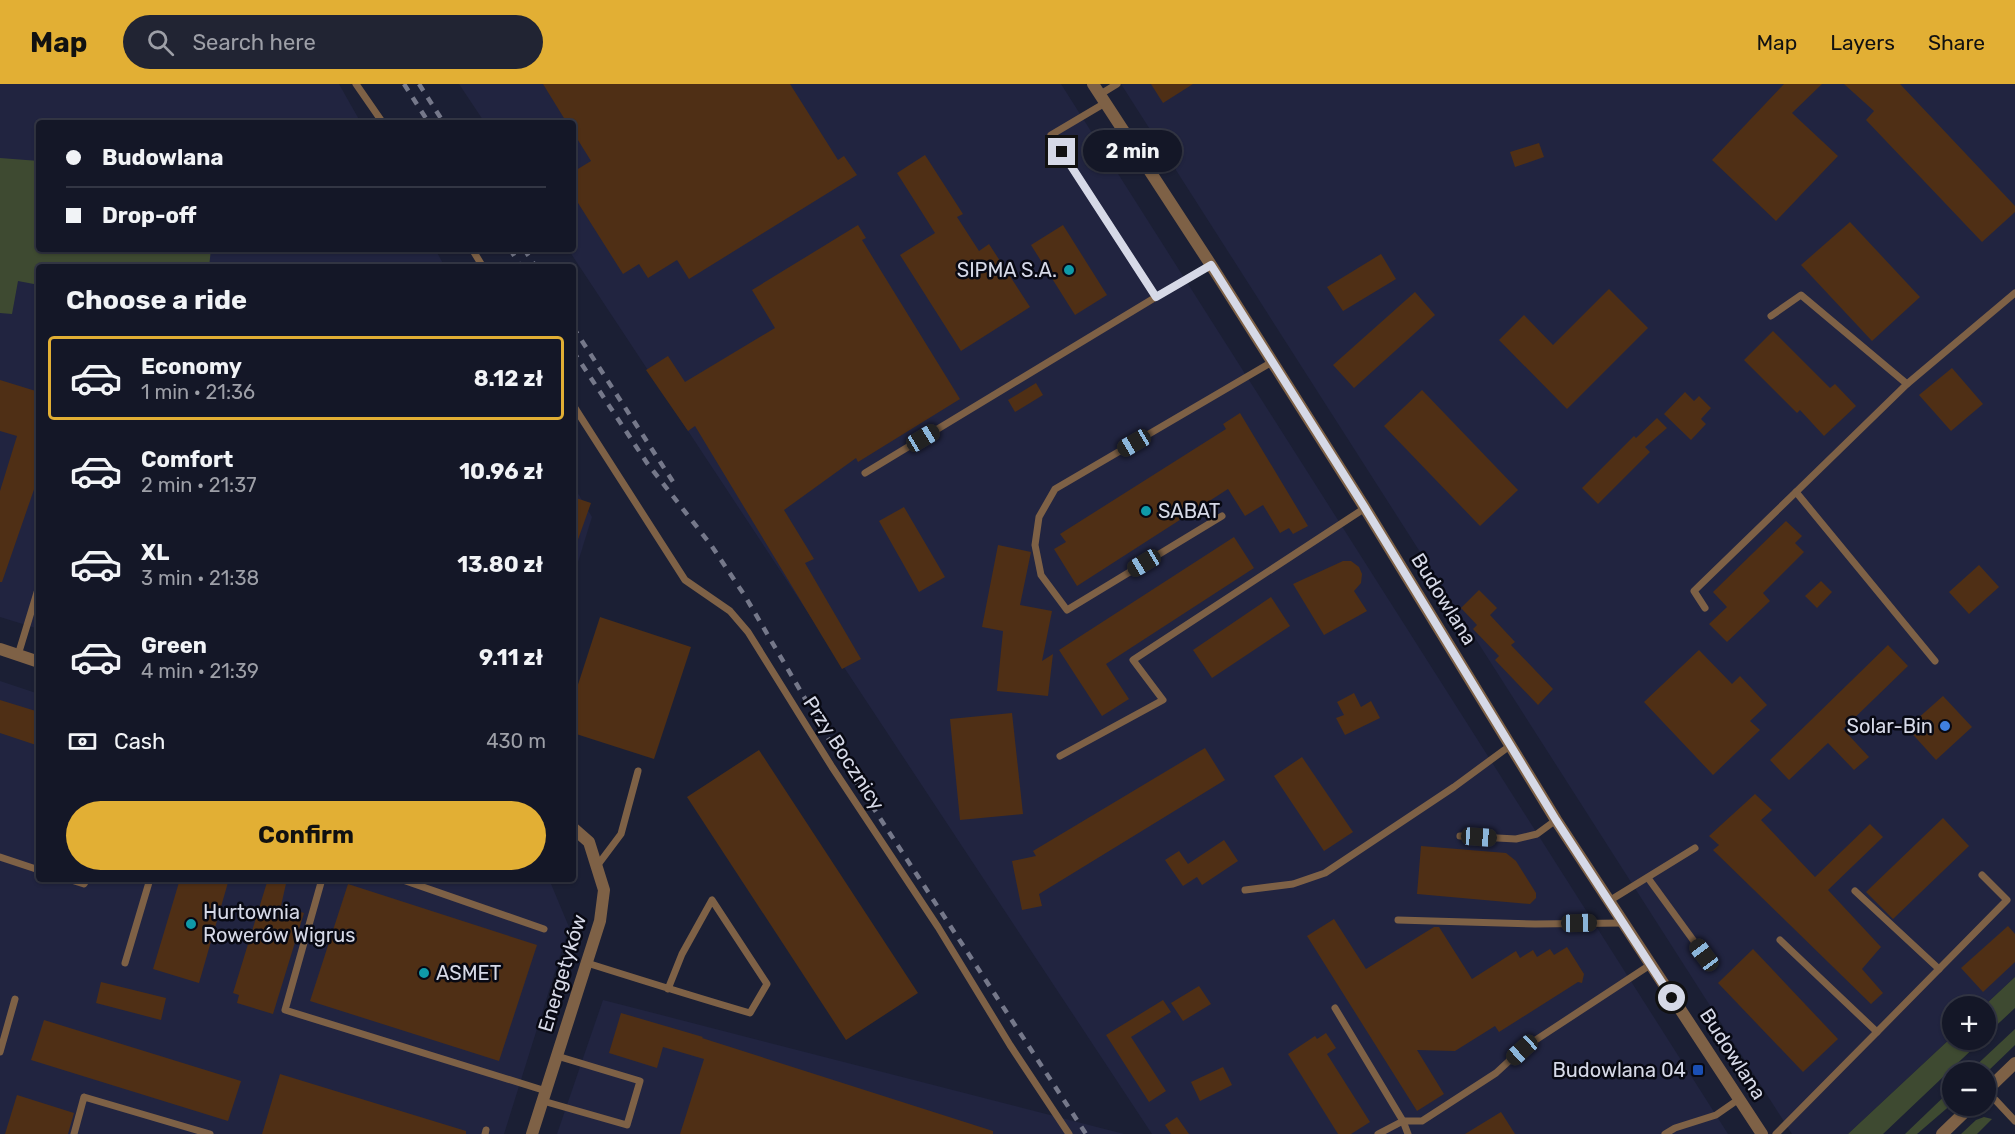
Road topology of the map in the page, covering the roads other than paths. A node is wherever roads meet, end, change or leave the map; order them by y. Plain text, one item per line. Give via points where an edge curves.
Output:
1 (356, 84) edge
2 (1117, 84) edge
3 (1099, 94) edge
4 (381, 120) edge
5 (1211, 265) junction
6 (2015, 293) edge
7 (1156, 297) junction
8 (1771, 316) dead end
9 (1272, 362) junction
10 (1907, 384) junction
11 (576, 410) edge
12 (865, 473) dead end
13 (1796, 492) junction
14 (1365, 508) junction
15 (1222, 516) dead end
16 (36, 596) edge
17 (1705, 608) dead end
18 (0, 649) edge
19 (18, 655) junction
20 (36, 661) edge
21 (1935, 661) dead end
22 (1511, 745) junction
23 (1060, 756) dead end
24 (638, 771) dead end
25 (1556, 820) junction
26 (576, 831) edge
27 (1460, 836) dead end
28 (1695, 848) dead end
29 (0, 857) edge
30 (597, 866) junction
31 (36, 869) edge
32 (1982, 875) dead end
33 (1648, 878) junction
34 (149, 882) edge
35 (321, 882) edge
36 (409, 882) edge
37 (1245, 890) dead end
38 (1855, 891) dead end
39 (1609, 901) junction
40 (1398, 920) dead end
41 (1623, 923) junction
42 (544, 929) dead end
43 (1780, 940) dead end
44 (1704, 955) dead end
45 (125, 963) dead end
46 (587, 963) junction
47 (1650, 965) junction
48 (1939, 969) junction
49 (668, 989) junction
50 (15, 999) dead end
51 (1335, 1008) dead end
52 (1877, 1032) junction
53 (0, 1052) edge
54 (557, 1056) junction
55 (2015, 1064) edge
56 (1996, 1082) edge
57 (544, 1096) junction
58 (1739, 1099) junction
59 (1996, 1101) edge
60 (1961, 1116) edge
61 (1403, 1120) junction
62 (2015, 1121) edge
63 (183, 1130) edge
64 (74, 1134) edge
65 (210, 1134) edge
66 (532, 1134) edge
67 (1070, 1134) edge
68 (1378, 1134) edge
69 (1408, 1134) edge
70 (1665, 1134) edge
71 (1762, 1134) edge
72 (1776, 1134) edge
73 (1942, 1134) edge

1 - 4 lane
2 - 3 lane
3 - 5 street, Budowlana
3 - 7 lane via 1051,135
5 - 7 lane
5 - 9 street, Budowlana
6 - 10 lane
7 - 12 lane
8 - 10 lane via 1801,294
9 - 14 street, Budowlana
9 - 15 lane via 1055,489 1039,517 1035,545 1041,576 1067,610
10 - 13 lane
11 - 67 lane, Przy Bocznicy via 685,580 730,611 748,632
13 - 17 lane via 1694,591
13 - 21 lane
14 - 22 street, Budowlana
14 - 23 lane via 1132,660 1163,700
16 - 19 lane
18 - 19 street
19 - 20 street
22 - 25 street, Budowlana
22 - 37 lane via 1325,873 1293,884
24 - 30 lane via 621,834
25 - 27 lane via 1537,834 1516,839
25 - 39 street, Budowlana
26 - 30 street, Energetyków via 589,842
28 - 33 lane
29 - 31 lane
30 - 46 street, Energetyków via 604,890 600,921
32 - 48 lane via 2007,900
33 - 39 lane
33 - 44 lane
34 - 45 lane
35 - 57 lane via 285,1010
36 - 42 lane
38 - 48 lane
39 - 41 street, Budowlana
40 - 41 lane
41 - 47 street, Budowlana
43 - 52 lane
46 - 49 lane
46 - 54 street, Energetyków
47 - 58 street, Budowlana
47 - 61 lane via 1422,1121
48 - 52 lane
49 - 49 lane via 750,1013 767,984 712,900
50 - 53 lane
51 - 61 lane
52 - 72 lane
54 - 57 street, Energetyków
54 - 57 lane via 640,1081 627,1125
55 - 56 street
57 - 66 street, Energetyków
58 - 70 lane via 1716,1115
58 - 71 street, Budowlana
59 - 62 lane
60 - 73 street
61 - 68 lane
61 - 69 lane
63 - 64 lane via 84,1097
63 - 65 lane

